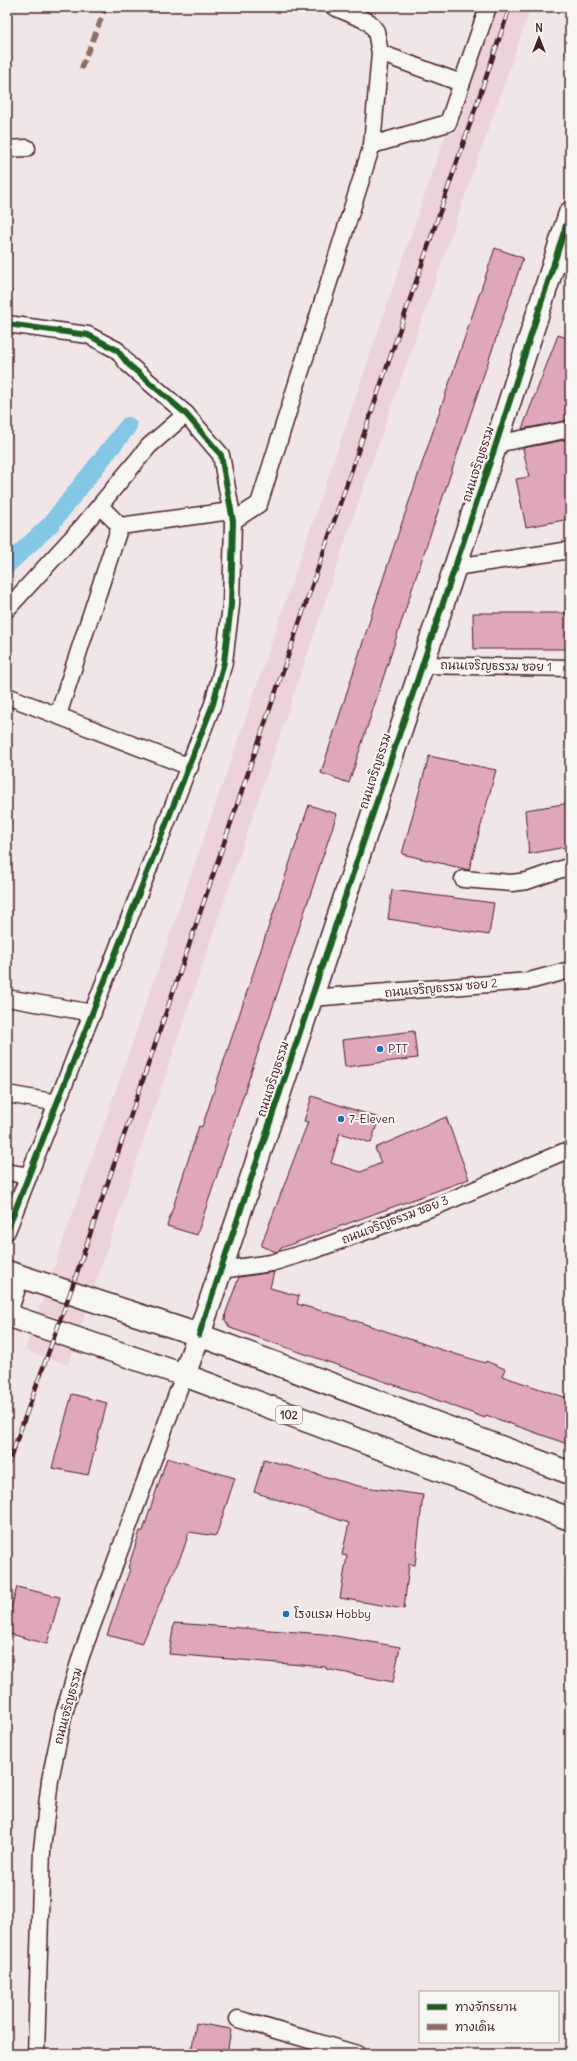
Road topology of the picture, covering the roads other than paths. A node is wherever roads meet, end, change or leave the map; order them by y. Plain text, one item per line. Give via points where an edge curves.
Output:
1 (334, 7) edge
2 (488, 7) edge
3 (380, 53) junction
4 (461, 83) junction
5 (372, 145) junction
6 (27, 148) dead end
7 (7, 149) edge
8 (570, 213) edge
9 (7, 324) edge
10 (186, 414) junction
11 (570, 429) edge
12 (496, 444) junction
13 (100, 506) junction
14 (232, 516) junction
15 (120, 526) junction
16 (570, 550) edge
17 (455, 567) junction
18 (7, 608) edge
19 (423, 665) junction
20 (570, 668) edge
21 (7, 696) edge
22 (58, 715) junction
23 (190, 767) junction
24 (570, 866) edge
25 (463, 879) dead end
26 (570, 970) edge
27 (7, 998) edge
28 (311, 998) junction
29 (93, 1013) junction
30 (7, 1094) edge
31 (58, 1103) junction
32 (563, 1152) dead end
33 (7, 1172) edge
34 (29, 1176) junction
35 (7, 1231) edge
36 (221, 1270) junction
37 (13, 1274) edge
38 (7, 1309) edge
39 (7, 1315) edge
40 (199, 1335) junction
41 (184, 1375) junction
42 (570, 1473) edge
43 (570, 1519) edge
44 (238, 2019) dead end
45 (36, 2054) edge
46 (357, 2054) edge

1 - 3 street via 369,22 376,31
2 - 4 street
3 - 4 street
3 - 5 street
4 - 5 street via 448,123
5 - 14 street via 259,504
6 - 7 street
8 - 12 main road, ถนนเจริญธรรม
9 - 10 street via 88,335 117,350 128,364
10 - 13 street via 149,446
10 - 14 street via 221,455
11 - 12 street
12 - 17 main road, ถนนเจริญธรรม
13 - 15 street
13 - 18 street
14 - 15 street
14 - 23 street via 231,606 224,662 213,704
15 - 22 street
16 - 17 street
17 - 19 main road, ถนนเจริญธรรม
19 - 20 street, ถนนเจริญธรรม ซอย 1
19 - 28 main road, ถนนเจริญธรรม
21 - 22 street
22 - 23 street
23 - 29 street
24 - 25 street via 528,881 512,883
26 - 28 street, ถนนเจริญธรรม ซอย 2 via 529,981
27 - 29 street
28 - 36 main road, ถนนเจริญธรรม
29 - 31 street
30 - 31 street
31 - 34 street
32 - 36 street, ถนนเจริญธรรม ซอย 3 via 439,1204 314,1250 271,1263
33 - 34 street
34 - 35 street
36 - 40 main road, ถนนเจริญธรรม
37 - 38 main road
37 - 40 main road
39 - 41 main road, 102
40 - 41 main road, ถนนเจริญธรรม
40 - 42 main road
41 - 43 main road, 102
41 - 45 street, ถนนเจริญธรรม via 81,1656 64,1713 50,1780 42,1849
44 - 46 street

